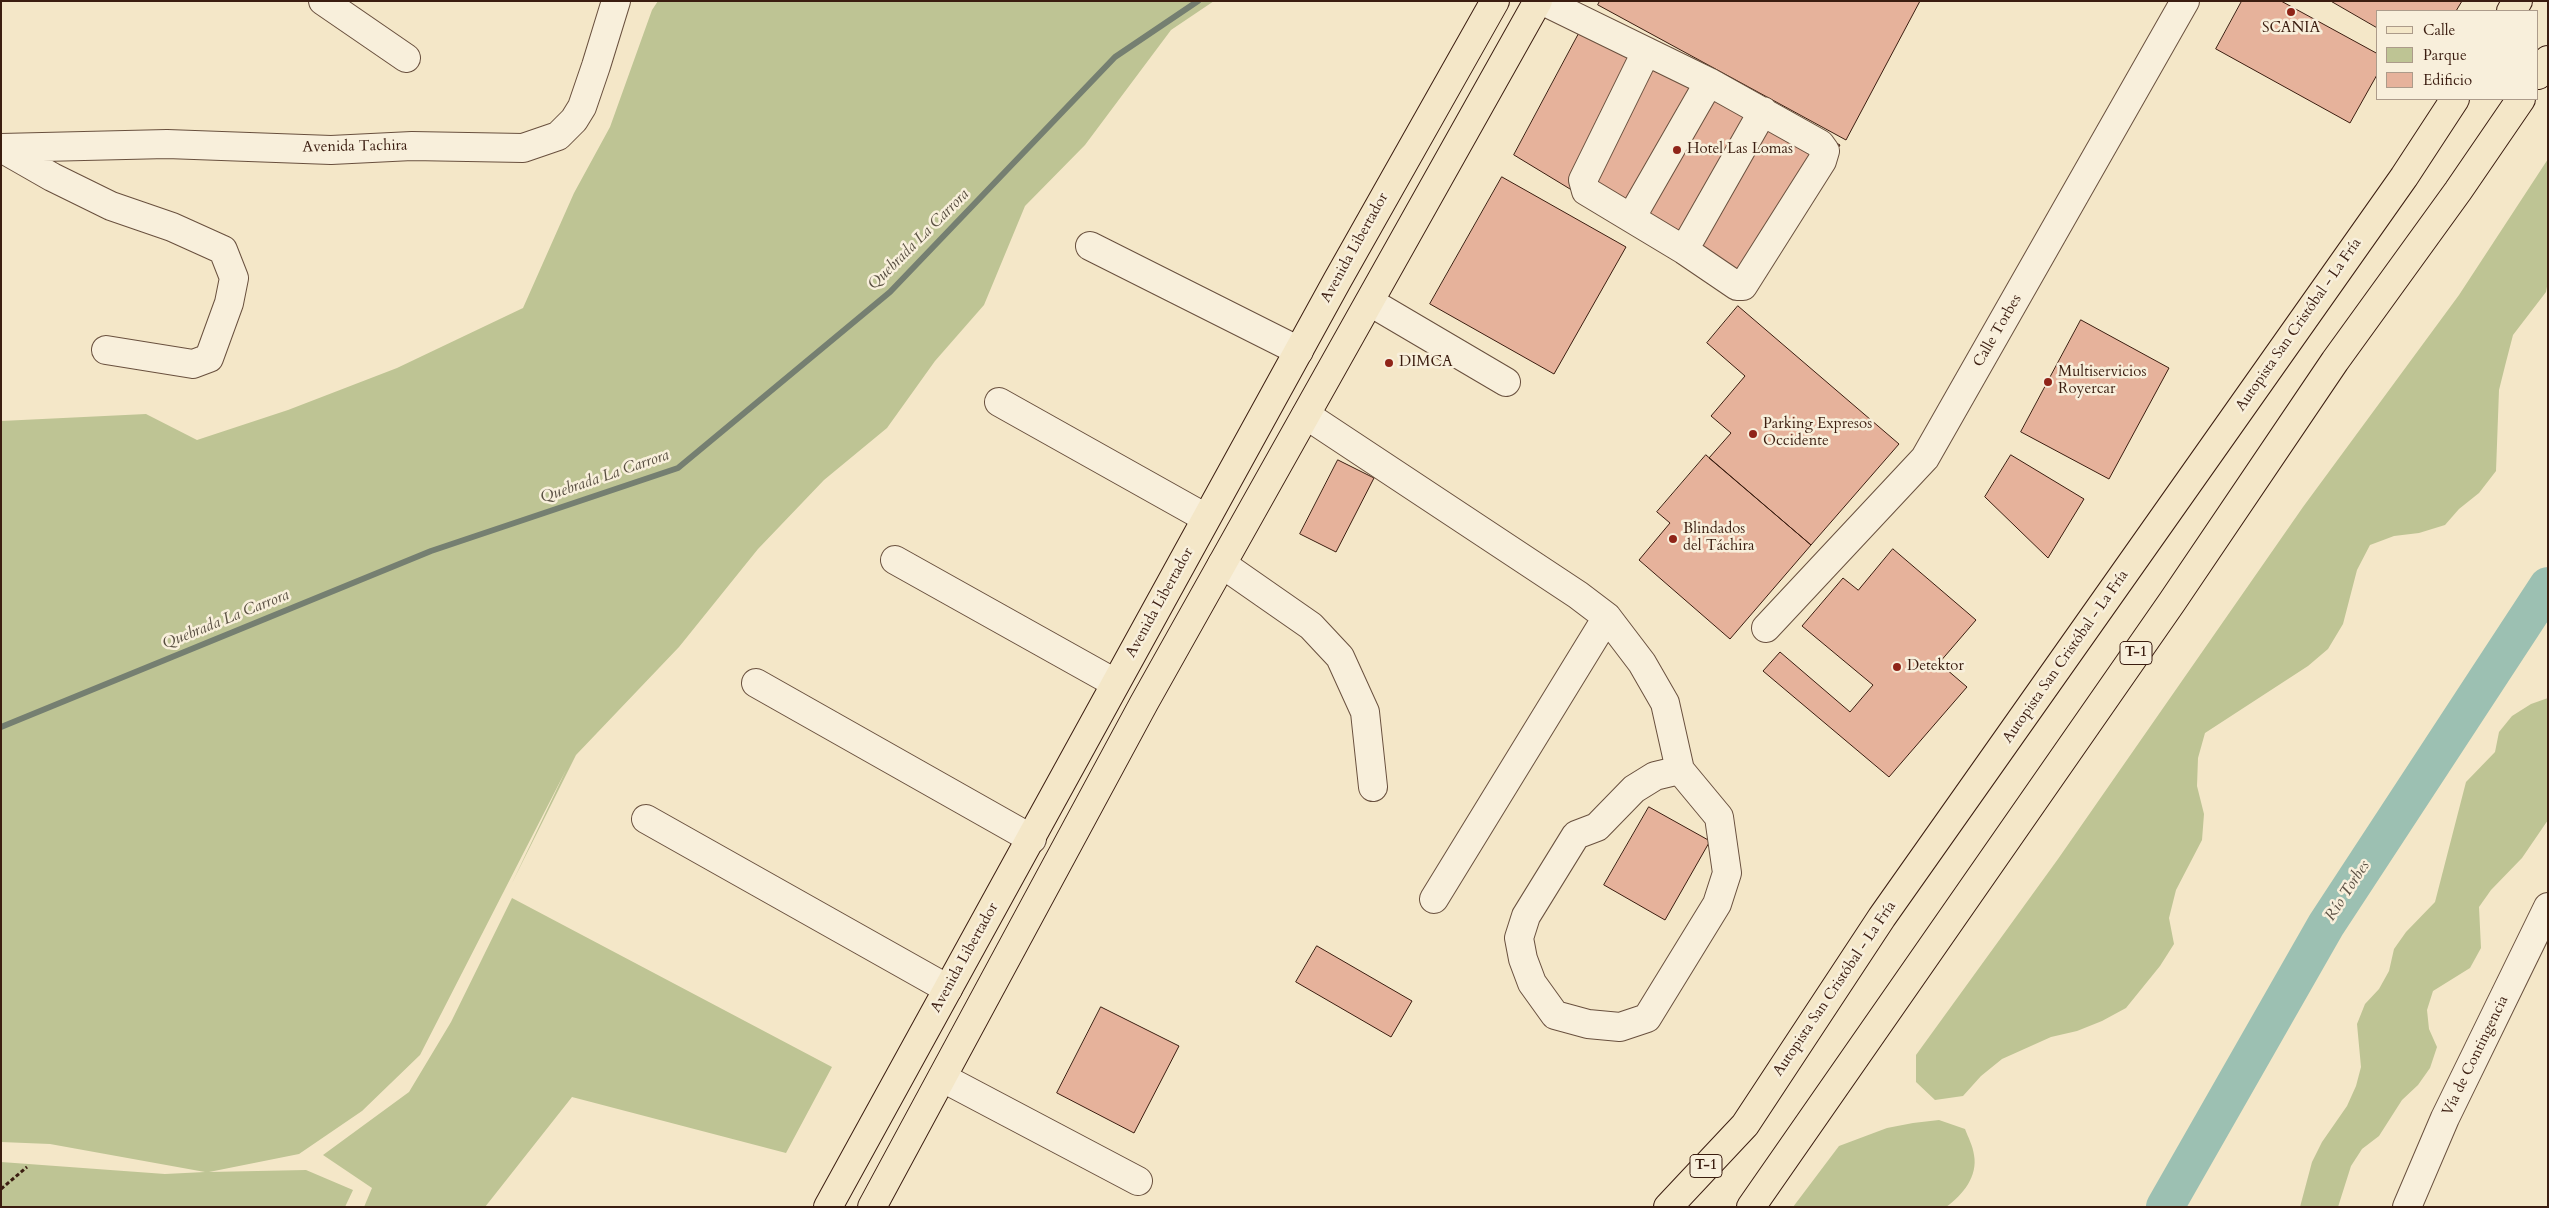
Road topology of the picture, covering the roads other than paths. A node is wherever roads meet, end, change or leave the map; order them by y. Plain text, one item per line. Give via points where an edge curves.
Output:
1 (323, 1) edge
2 (616, 1) edge
3 (1495, 1) edge
4 (1538, 1) edge
5 (1543, 1) edge
6 (2185, 1) edge
7 (1646, 52) junction
8 (406, 58) dead end
9 (2548, 60) edge
10 (2539, 74) edge
11 (1709, 82) junction
12 (2453, 100) edge
13 (2520, 100) edge
14 (1763, 111) junction
15 (2, 150) edge
16 (1631, 218) junction
17 (1090, 246) dead end
18 (1684, 250) junction
19 (1370, 302) junction
20 (106, 350) dead end
21 (1299, 351) junction
22 (1506, 382) dead end
23 (999, 402) dead end
24 (1306, 416) junction
25 (1206, 518) junction
26 (895, 560) dead end
27 (1222, 564) junction
28 (1607, 617) junction
29 (1766, 628) dead end
30 (756, 683) dead end
31 (1115, 683) junction
32 (1680, 770) junction
33 (1373, 787) dead end
34 (646, 819) dead end
35 (1032, 839) junction
36 (1434, 899) dead end
37 (2548, 907) edge
38 (948, 989) junction
39 (943, 1078) junction
40 (1745, 1125) junction
41 (1138, 1181) dead end
42 (828, 1207) edge
43 (872, 1207) edge
44 (1668, 1207) edge
45 (1694, 1207) edge
46 (1751, 1207) edge
47 (2406, 1207) edge

1 - 8 street
2 - 15 street, Avenida Tachira via 582,106 574,120 558,136 523,148 412,146 331,150 167,144
3 - 21 main road, Avenida Libertador
4 - 19 main road
5 - 7 street
6 - 29 street, Calle Torbes via 1925,458
7 - 11 street
7 - 16 street via 1583,180 1586,191
9 - 10 main road
11 - 14 street
11 - 16 street
12 - 40 main road, Autopista San Cristóbal - La Fría / T-1 via 2404,177 1882,917
13 - 46 main road, T-1 via 2335,361 2172,602
14 - 18 street
14 - 18 street via 1820,144 1824,151 1822,160 1743,286 1737,286
15 - 20 street via 111,206 172,227 223,250 234,278 229,303 209,358 192,364
16 - 18 street
17 - 21 street
19 - 22 street
19 - 24 main road
21 - 25 main road, Avenida Libertador
23 - 25 street
24 - 27 main road
24 - 28 street
25 - 31 main road, Avenida Libertador
26 - 31 street
27 - 33 street via 1312,626 1340,657 1365,712
27 - 39 main road via 1062,852
28 - 32 street via 1642,663 1665,703
28 - 36 street
30 - 35 street
31 - 35 main road, Avenida Libertador
32 - 32 street via 1719,817 1727,873 1717,904 1647,1018 1620,1027 1588,1024 1555,1014 1532,983 1523,959 1519,938 1526,916 1576,835 1597,827 1634,789 1655,776
34 - 38 street
35 - 38 main road, Avenida Libertador
37 - 47 street, Vía de Contingencia via 2445,1118
38 - 42 main road, Avenida Libertador
39 - 41 street
39 - 43 main road
40 - 44 main road, Autopista San Cristóbal - La Fría / T-1
40 - 45 main road

